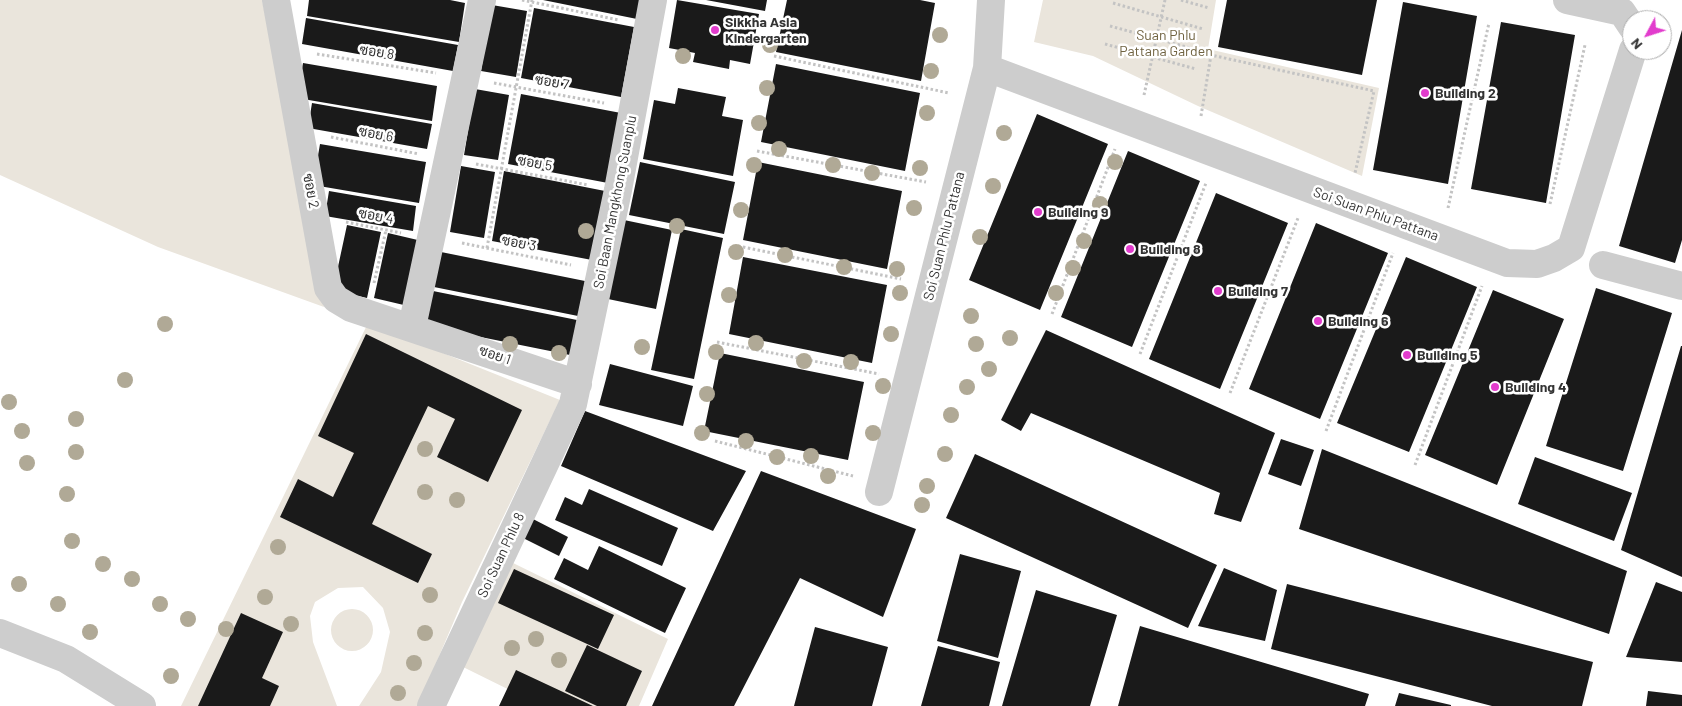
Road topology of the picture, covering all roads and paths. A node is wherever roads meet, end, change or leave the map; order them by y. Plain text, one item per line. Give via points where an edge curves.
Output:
1 (276, 0) edge
2 (482, 0) edge
3 (522, 0) edge
4 (991, 0) edge
5 (1164, 0) edge
6 (1181, 0) edge
7 (1568, 0) edge
8 (532, 1) edge
9 (1113, 3) dead end
10 (1209, 8) dead end
11 (1622, 12) edge
12 (651, 13) edge
13 (1162, 17) junction
14 (1489, 22) dead end
15 (1110, 26) dead end
16 (1204, 29) dead end
17 (1156, 39) junction
18 (1105, 44) dead end
19 (1585, 44) dead end
20 (284, 48) junction
21 (1200, 51) dead end
22 (774, 56) dead end
23 (1152, 57) junction
24 (1630, 60) edge
25 (987, 68) junction
26 (1196, 69) dead end
27 (466, 78) junction
28 (516, 87) junction
29 (979, 99) junction
30 (634, 108) junction
31 (1130, 122) junction
32 (299, 131) junction
33 (1206, 150) junction
34 (757, 152) dead end
35 (448, 159) junction
36 (501, 168) junction
37 (957, 188) junction
38 (1309, 189) junction
39 (618, 190) junction
40 (1348, 203) junction
41 (1550, 206) dead end
42 (315, 215) junction
43 (1404, 224) junction
44 (386, 230) junction
45 (432, 238) junction
46 (1441, 238) junction
47 (738, 246) dead end
48 (487, 248) junction
49 (1493, 258) junction
50 (1603, 265) dead end
51 (601, 271) junction
52 (932, 285) junction
53 (1682, 286) edge
54 (367, 312) junction
55 (1052, 314) dead end
56 (412, 327) junction
57 (717, 342) dead end
58 (1140, 354) dead end
59 (905, 391) junction
60 (1230, 393) dead end
61 (575, 394) junction
62 (1326, 431) dead end
63 (715, 440) dead end
64 (1415, 465) dead end
65 (880, 488) joint
66 (0, 633) edge
67 (142, 706) edge
68 (431, 706) edge

1 - 20 street, ซอย 2
2 - 27 street
3 - 8 path
4 - 25 street, Soi Suan Phlu Pattana
5 - 13 path
6 - 10 path
7 - 11 street
8 - 12 path
8 - 28 path
9 - 13 path
12 - 30 street, Soi Baan Mangkhong Suanplu
13 - 16 path
13 - 17 path
14 - 46 path
15 - 17 path
17 - 21 path
17 - 23 path
18 - 23 path
19 - 41 path
20 - 27 path, ซอย 8
20 - 32 street, ซอย 2
22 - 29 path
23 - 26 path
23 - 31 path
24 - 49 street, Soi Suan Phlu Pattana via 1571,248 1537,264 1507,263
25 - 29 street, Soi Suan Phlu Pattana
25 - 31 street, Soi Suan Phlu Pattana
27 - 28 path, ซอย 7
27 - 35 street
28 - 30 path, ซอย 7
28 - 36 path
29 - 37 street, Soi Suan Phlu Pattana
30 - 39 street, Soi Baan Mangkhong Suanplu
31 - 33 street, Soi Suan Phlu Pattana
31 - 55 path
32 - 35 path, ซอย 6
32 - 42 street, ซอย 2
33 - 38 street, Soi Suan Phlu Pattana
33 - 40 path via 1211,55 1374,91
33 - 58 path
34 - 37 path
35 - 36 path, ซอย 5
35 - 45 street
36 - 39 path, ซอย 5
36 - 48 path
37 - 52 street, Soi Suan Phlu Pattana
38 - 40 street, Soi Suan Phlu Pattana
38 - 60 path
39 - 51 street, Soi Baan Mangkhong Suanplu
40 - 43 street, Soi Suan Phlu Pattana
42 - 44 path, ซอย 4
42 - 54 street, ซอย 2 via 328,288 336,299 350,308
43 - 46 street, Soi Suan Phlu Pattana
43 - 62 path
44 - 45 path, ซอย 4
44 - 54 path
45 - 48 path, ซอย 3
45 - 56 street
46 - 49 street, Soi Suan Phlu Pattana
47 - 52 path
48 - 51 path, ซอย 3
49 - 64 path
50 - 53 street
51 - 61 street, Soi Baan Mangkhong Suanplu
52 - 59 street, Soi Suan Phlu Pattana
54 - 56 street, ซอย 2
56 - 61 street, ซอย 1
57 - 59 path
59 - 65 street, Soi Suan Phlu Pattana
61 - 68 street, Soi Suan Phlu 8
63 - 65 path
66 - 67 street via 66,659

